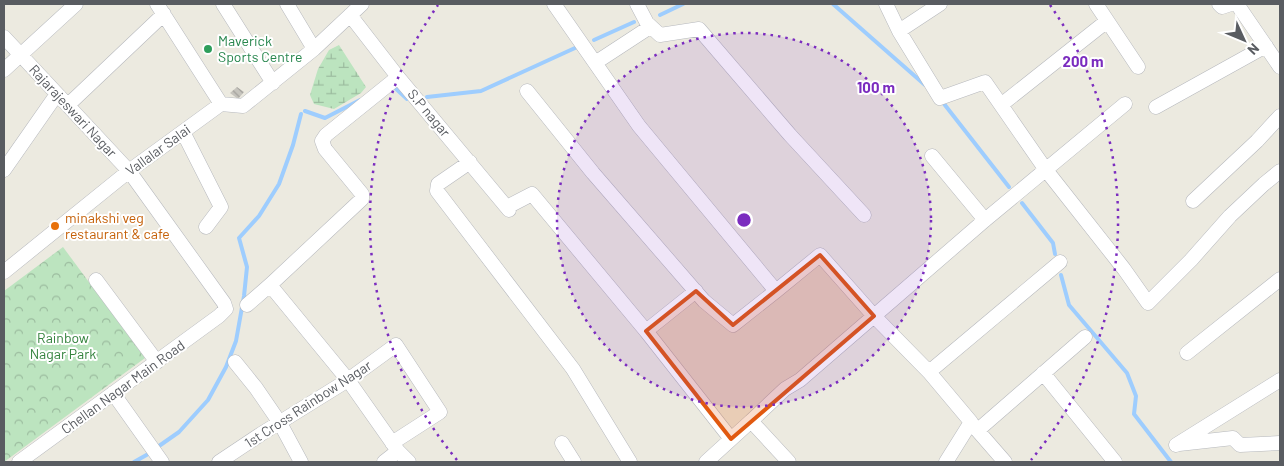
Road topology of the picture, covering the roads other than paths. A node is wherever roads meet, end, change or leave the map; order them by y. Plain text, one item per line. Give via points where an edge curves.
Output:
1 (76, 4) edge
2 (223, 4) edge
3 (287, 4) edge
4 (362, 4) edge
5 (554, 4) edge
6 (637, 4) edge
7 (886, 4) edge
8 (940, 4) edge
9 (1096, 4) edge
10 (1218, 4) edge
11 (1231, 4) edge
12 (1237, 4) edge
13 (161, 9) edge
14 (350, 15) junction
15 (1107, 21) junction
16 (650, 27) junction
17 (900, 31) junction
18 (4, 37) edge
19 (1266, 46) junction
20 (314, 48) junction
21 (21, 55) junction
22 (595, 63) junction
23 (1280, 67) edge
24 (1138, 68) dead end
25 (4, 70) edge
26 (398, 77) junction
27 (273, 83) junction
28 (527, 91) dead end
29 (57, 94) junction
30 (221, 104) junction
31 (1125, 104) dead end
32 (1001, 105) junction
33 (68, 106) junction
34 (1156, 107) dead end
35 (1280, 116) edge
36 (183, 132) junction
37 (932, 156) dead end
38 (470, 162) junction
39 (4, 170) edge
40 (1046, 170) junction
41 (129, 171) junction
42 (1280, 171) edge
43 (1193, 201) dead end
44 (864, 216) dead end
45 (984, 220) junction
46 (206, 227) dead end
47 (1060, 262) dead end
48 (4, 272) edge
49 (1280, 279) edge
50 (96, 280) dead end
51 (270, 285) junction
52 (696, 291) junction
53 (776, 291) junction
54 (247, 305) dead end
55 (226, 310) joint
56 (874, 316) junction
57 (646, 330) junction
58 (1085, 336) dead end
59 (1188, 353) dead end
60 (157, 362) junction
61 (235, 362) dead end
62 (929, 372) junction
63 (1043, 373) junction
64 (348, 380) junction
65 (1280, 380) edge
66 (113, 394) junction
67 (751, 421) junction
68 (280, 423) junction
69 (974, 426) junction
70 (731, 439) junction
71 (562, 443) dead end
72 (1280, 443) edge
73 (395, 447) junction
74 (19, 462) edge
75 (162, 462) edge
76 (219, 462) edge
77 (302, 462) edge
78 (384, 462) edge
79 (409, 462) edge
80 (574, 462) edge
81 (630, 462) edge
82 (706, 462) edge
83 (788, 462) edge
84 (946, 462) edge
85 (1005, 462) edge
86 (1115, 462) edge

1 - 21 street
2 - 27 street
3 - 20 street
4 - 14 street
5 - 22 street
6 - 16 street
7 - 17 street
8 - 17 street
9 - 15 street
10 - 11 street via 1222,7
12 - 19 street
13 - 30 street
13 - 33 street
14 - 20 street
14 - 26 street, S.P nagar
15 - 24 street
15 - 32 street
16 - 22 street
16 - 44 street via 660,35 699,29
17 - 32 street via 940,98 985,82
18 - 21 street, Rajarajeswari Nagar
19 - 23 street
19 - 34 street
20 - 27 street
21 - 25 street
21 - 29 street, Rajarajeswari Nagar
22 - 53 street via 639,126
26 - 38 street, S.P nagar
26 - 51 street via 322,141 362,194 362,199
27 - 30 street via 243,106
28 - 52 street via 593,173
29 - 33 street, Rajarajeswari Nagar
29 - 39 street
30 - 36 street, Vallalar Salai
31 - 40 street
32 - 40 street
33 - 41 street, Rajarajeswari Nagar
35 - 43 street
36 - 41 street, Vallalar Salai
36 - 46 street via 222,207
37 - 45 street
38 - 57 street, S.P nagar via 508,208 532,194
38 - 81 street via 438,184 437,191 573,369
40 - 42 street via 1148,303 1230,216
40 - 45 street
41 - 48 street, Vallalar Salai
41 - 55 street, Rajarajeswari Nagar
45 - 56 street
47 - 62 street
49 - 59 street
50 - 60 street
51 - 54 street
51 - 64 street
52 - 53 street via 733,325
52 - 57 street
53 - 56 street via 820,255
55 - 60 street, Chellan Nagar Main Road
56 - 62 street
56 - 67 street
57 - 70 street
58 - 63 street
60 - 66 street, Chellan Nagar Main Road
61 - 68 street
62 - 69 street
63 - 69 street
63 - 86 street
64 - 68 street, 1st Cross Rainbow Nagar
64 - 73 street
64 - 73 street, 1st Cross Rainbow Nagar via 396,345 440,412
65 - 72 street via 1176,445 1233,438 1240,445
66 - 74 street, Chellan Nagar Main Road
66 - 75 street
67 - 70 street
67 - 83 street
68 - 76 street, 1st Cross Rainbow Nagar
68 - 77 street
69 - 84 street
69 - 85 street
70 - 82 street
71 - 80 street
73 - 78 street
73 - 79 street

